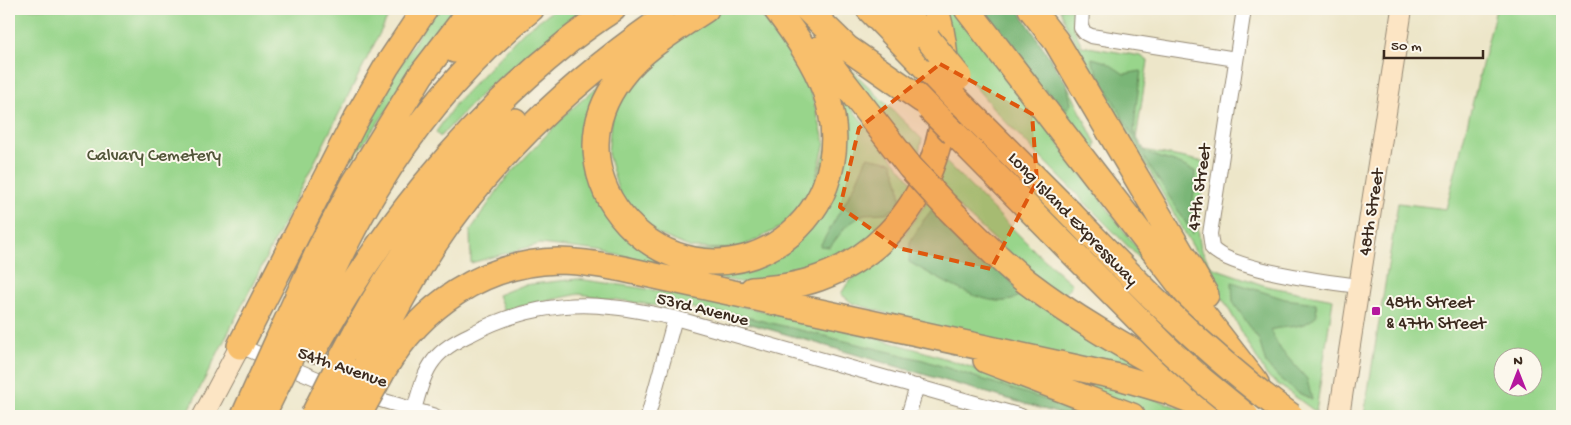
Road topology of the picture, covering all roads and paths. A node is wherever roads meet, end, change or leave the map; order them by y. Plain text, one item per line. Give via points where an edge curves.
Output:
1 (425, 9) edge
2 (470, 9) edge
3 (498, 9) edge
4 (531, 9) edge
5 (613, 9) edge
6 (706, 9) edge
7 (776, 9) edge
8 (784, 9) edge
9 (808, 9) edge
10 (831, 9) edge
11 (868, 9) edge
12 (902, 9) edge
13 (936, 9) edge
14 (967, 9) edge
15 (1031, 9) edge
16 (1052, 9) edge
17 (1082, 9) edge
18 (1244, 9) edge
19 (1402, 9) edge
20 (664, 16) edge
21 (1236, 59) junction
22 (1082, 83) junction
23 (959, 89) junction
24 (925, 104) junction
25 (395, 120) junction
26 (1359, 286) junction
27 (724, 291) junction
28 (675, 318) junction
29 (906, 331) junction
30 (297, 344) junction
31 (240, 346) junction
32 (375, 367) junction
33 (1254, 380) junction
34 (917, 386) junction
35 (1340, 411) edge
36 (413, 413) edge
37 (203, 416) edge
38 (244, 416) edge
39 (262, 416) edge
40 (278, 416) edge
41 (313, 416) edge
42 (340, 416) edge
43 (358, 416) edge
44 (435, 416) edge
45 (648, 416) edge
46 (908, 416) edge
47 (1021, 416) edge
48 (1132, 416) edge
49 (1230, 416) edge
50 (1247, 416) edge
51 (1283, 416) edge
52 (1291, 416) edge

1 - 31 highway via 354,123
2 - 25 highway via 421,75
3 - 25 highway via 449,57
4 - 30 highway via 473,62 436,104 393,162 362,213
5 - 30 highway via 565,44 486,116 406,210 342,302
6 - 20 highway
7 - 20 highway via 806,50 824,85 834,133 832,162 823,191 800,226 790,235 767,250 742,259 712,262 667,253 631,228 613,205 597,158 596,139 607,98 620,77 652,46
8 - 50 highway, bridge via 910,167 1006,264 1088,324
9 - 24 highway via 847,48
10 - 24 highway, Long Island Expressway
11 - 23 highway, bridge via 931,73
12 - 23 highway, bridge via 928,39
13 - 27 highway via 942,30 945,66 944,118 933,163 907,211 869,250 832,273 792,286
14 - 33 highway
15 - 22 highway
16 - 22 highway
17 - 21 street via 1081,25 1085,33
18 - 21 street, 47th Street
19 - 26 street, 48th Street
20 - 32 highway via 578,83 541,117 469,197 432,247 404,294
20 - 41 highway, bridge via 615,37 523,112 484,152 436,209 372,302
21 - 26 street, 47th Street via 1210,234 1212,248 1232,260 1263,270
22 - 33 highway
23 - 52 highway, Long Island Expressway, bridge via 987,108 1042,186 1154,300 1232,371
24 - 50 highway, Long Island Expressway, bridge via 1170,351
25 - 30 highway via 335,218
26 - 35 street, 48th Street
27 - 29 highway
27 - 32 highway via 592,263 559,261 524,265 476,282 432,309
28 - 34 street, 53rd Avenue
28 - 36 street, 53rd Avenue via 610,306 574,306 540,310 498,322 461,339 434,359
28 - 45 street
29 - 48 highway
29 - 49 highway via 1120,376
30 - 38 highway, bridge
30 - 39 highway, bridge
30 - 40 highway
31 - 36 street, 54th Avenue via 336,387
31 - 37 street
32 - 42 highway, bridge
32 - 43 highway, bridge
33 - 51 highway
34 - 46 street
34 - 47 street, 53rd Avenue
36 - 44 street, 54th Avenue

